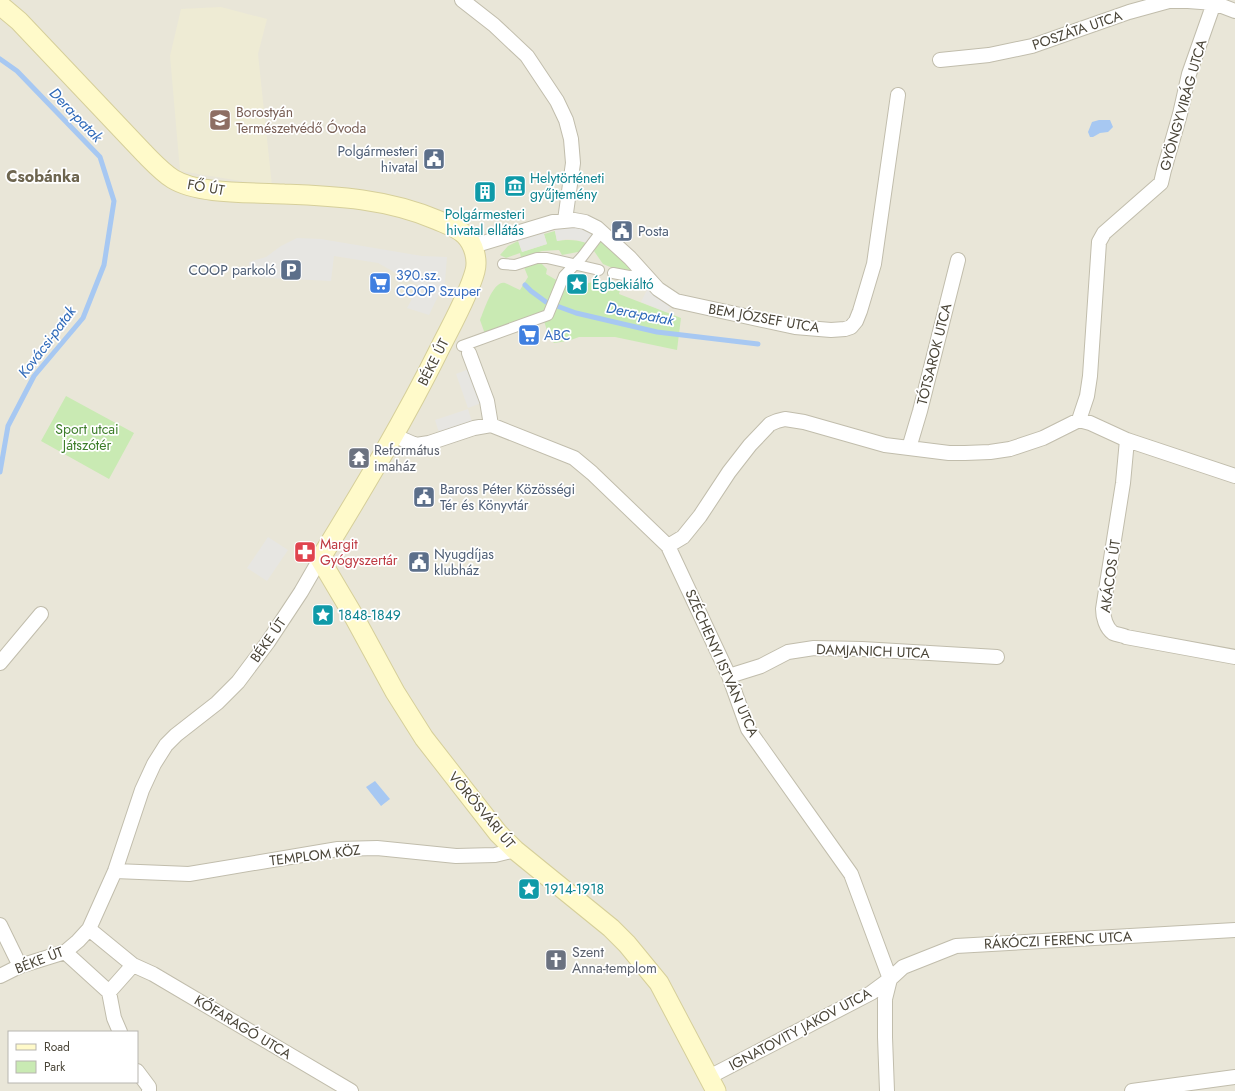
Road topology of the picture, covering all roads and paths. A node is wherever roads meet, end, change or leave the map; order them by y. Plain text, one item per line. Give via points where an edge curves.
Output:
1 (462, 0) edge
2 (1214, 3) junction
3 (0, 4) edge
4 (1235, 11) edge
5 (940, 60) dead end
6 (898, 95) dead end
7 (565, 220) junction
8 (601, 232) junction
9 (473, 246) junction
10 (958, 260) dead end
11 (503, 264) dead end
12 (575, 265) junction
13 (599, 270) dead end
14 (614, 273) dead end
15 (645, 275) junction
16 (448, 332) junction
17 (465, 350) junction
18 (1079, 420) junction
19 (491, 425) junction
20 (393, 435) junction
21 (1127, 440) junction
22 (909, 448) junction
23 (1235, 476) edge
24 (668, 546) junction
25 (320, 559) junction
26 (40, 614) dead end
27 (997, 656) dead end
28 (1235, 657) edge
29 (0, 663) edge
30 (729, 676) junction
31 (515, 850) junction
32 (115, 871) junction
33 (0, 925) edge
34 (89, 929) junction
35 (1235, 930) edge
36 (64, 952) junction
37 (20, 966) junction
38 (133, 966) junction
39 (0, 976) edge
40 (890, 979) junction
41 (109, 992) junction
42 (120, 1031) edge
43 (138, 1072) edge
44 (1235, 1077) edge
45 (712, 1084) edge
46 (149, 1091) edge
47 (351, 1091) edge
48 (887, 1091) edge
49 (1132, 1091) edge

1 - 7 street via 527,56 557,101 572,139 573,163
2 - 4 street, POSZÁTA UTCA
2 - 5 street, POSZÁTA UTCA via 1169,2 1129,12 1032,46 989,55
2 - 18 street, GYÖNGYVIRÁG UTCA via 1189,74 1162,183 1104,233 1099,242 1090,376
3 - 9 main road, FŐ ÚT via 144,153 174,180 211,190 334,196 374,201 418,212 442,222 465,235
6 - 15 street, BEM JÓZSEF UTCA via 874,264 860,311 851,327 832,330 795,327 692,306 676,301 661,292
7 - 8 street, BEM JÓZSEF UTCA via 585,222
7 - 9 street, BEM JÓZSEF UTCA
8 - 12 street
8 - 15 street, BEM JÓZSEF UTCA
9 - 16 main road, BÉKE ÚT via 475,270
10 - 22 street, TÓTSAROK UTCA
11 - 12 street via 515,265 541,258
12 - 13 street
12 - 17 street via 564,276 548,315
14 - 15 street via 629,276
16 - 17 street
16 - 20 main road, BÉKE ÚT
17 - 19 street via 487,401
18 - 21 street
18 - 22 street via 1043,438 1010,449 949,453
19 - 20 street via 416,445
19 - 24 street, SZÉCHENYI ISTVÁN UTCA via 574,458
20 - 25 main road, BÉKE ÚT
21 - 23 street
21 - 28 street, AKÁCOS ÚT via 1122,491 1102,609 1106,624 1113,632 1126,637
22 - 24 street via 871,442 838,430 793,419 777,421 770,424 741,455 683,537
24 - 30 street, SZÉCHENYI ISTVÁN UTCA
25 - 31 main road, VÖRÖSVÁRI ÚT via 424,738 498,833
25 - 32 street, BÉKE ÚT via 268,642 238,682 166,745 142,790
26 - 29 street
27 - 30 street, DAMJANICH UTCA via 814,648 788,652 761,666
30 - 40 street, SZÉCHENYI ISTVÁN UTCA via 748,729 851,874
31 - 32 street, TEMPLOM KÖZ via 456,856 377,848 338,849 189,874
31 - 45 main road, VÖRÖSVÁRI ÚT via 592,912 627,944 659,983
32 - 34 street, BÉKE ÚT
33 - 37 street
34 - 36 street, BÉKE ÚT
34 - 38 street, KŐFARAGÓ UTCA
35 - 40 street, RÁKÓCZI FERENC UTCA via 956,946 903,967
36 - 37 street, BÉKE ÚT
36 - 41 street
37 - 39 street, BÉKE ÚT
38 - 41 street
38 - 47 street, KŐFARAGÓ UTCA via 153,974
40 - 45 street, IGNATOVITY JAKOV UTCA via 871,993 728,1066
40 - 48 street via 885,999
41 - 42 street
43 - 46 street via 149,1087
44 - 49 street

